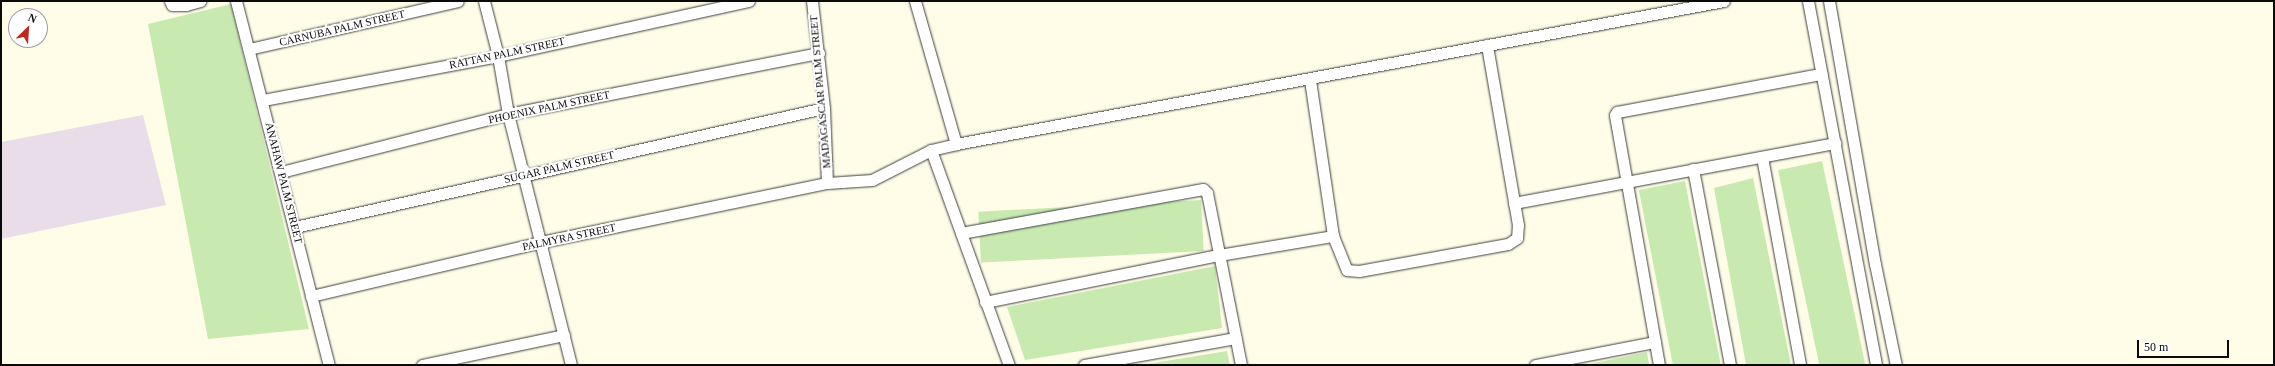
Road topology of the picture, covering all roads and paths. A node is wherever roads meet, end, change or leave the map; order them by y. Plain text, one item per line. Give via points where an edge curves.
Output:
1 (170, 1) edge
2 (200, 1) edge
3 (236, 1) edge
4 (458, 1) edge
5 (484, 1) edge
6 (749, 1) edge
7 (812, 1) edge
8 (915, 1) edge
9 (1724, 1) edge
10 (1808, 1) edge
11 (1829, 1) edge
12 (1487, 45) junction
13 (249, 49) junction
14 (819, 53) junction
15 (498, 56) junction
16 (1821, 74) junction
17 (1310, 80) junction
18 (263, 100) junction
19 (824, 108) junction
20 (508, 114) junction
21 (1835, 143) junction
22 (956, 144) junction
23 (931, 150) junction
24 (1762, 157) junction
25 (1693, 169) junction
26 (282, 172) junction
27 (524, 175) junction
28 (1625, 181) junction
29 (827, 183) junction
30 (1514, 203) junction
31 (295, 227) junction
32 (961, 233) junction
33 (1333, 236) junction
34 (542, 242) junction
35 (1219, 255) junction
36 (311, 296) junction
37 (985, 302) junction
38 (564, 335) junction
39 (1236, 338) junction
40 (1655, 342) junction
41 (1574, 361) edge
42 (329, 365) edge
43 (422, 365) edge
44 (571, 365) edge
45 (1009, 365) edge
46 (1084, 365) edge
47 (1241, 365) edge
48 (1535, 365) edge
49 (1659, 365) edge
50 (1730, 365) edge
51 (1800, 365) edge
52 (1876, 365) edge
53 (1896, 365) edge

1 - 2 street via 172,5
3 - 13 street, ANAHAW PALM STREET
4 - 13 street, CARNUBA PALM STREET
5 - 15 street
6 - 15 street, RATTAN PALM STREET
7 - 14 street, MADAGASCAR PALM STREET
8 - 22 street
9 - 12 street, PALMYRA STREET
10 - 16 street
11 - 53 street via 1875,264
12 - 17 street, PALMYRA STREET
12 - 30 street
13 - 18 street, ANAHAW PALM STREET
14 - 19 street, MADAGASCAR PALM STREET
14 - 20 street, PHOENIX PALM STREET
15 - 18 street, RATTAN PALM STREET
15 - 20 street
16 - 21 street
16 - 28 street via 1617,112 1614,121
17 - 22 street, PALMYRA STREET
17 - 33 street
18 - 26 street, ANAHAW PALM STREET
19 - 27 street, SUGAR PALM STREET
19 - 29 street, MADAGASCAR PALM STREET
20 - 26 street, PHOENIX PALM STREET
20 - 27 street
21 - 24 street
21 - 52 street
22 - 23 street, PALMYRA STREET
23 - 29 street, PALMYRA STREET via 872,180
23 - 32 street
24 - 25 street
24 - 51 street
25 - 28 street
25 - 50 street
26 - 31 street, ANAHAW PALM STREET
27 - 31 street, SUGAR PALM STREET
27 - 34 street
28 - 30 street
28 - 40 street
29 - 34 street, PALMYRA STREET
30 - 33 street via 1518,238 1508,244 1359,271 1347,270
31 - 36 street, ANAHAW PALM STREET
32 - 35 street via 1199,189 1207,193
32 - 37 street
33 - 35 street
34 - 36 street, PALMYRA STREET
34 - 38 street
35 - 37 street
35 - 39 street
36 - 42 street, ANAHAW PALM STREET
37 - 45 street
38 - 43 street
38 - 44 street
39 - 46 street
39 - 47 street
40 - 41 street
40 - 49 street
41 - 48 street

